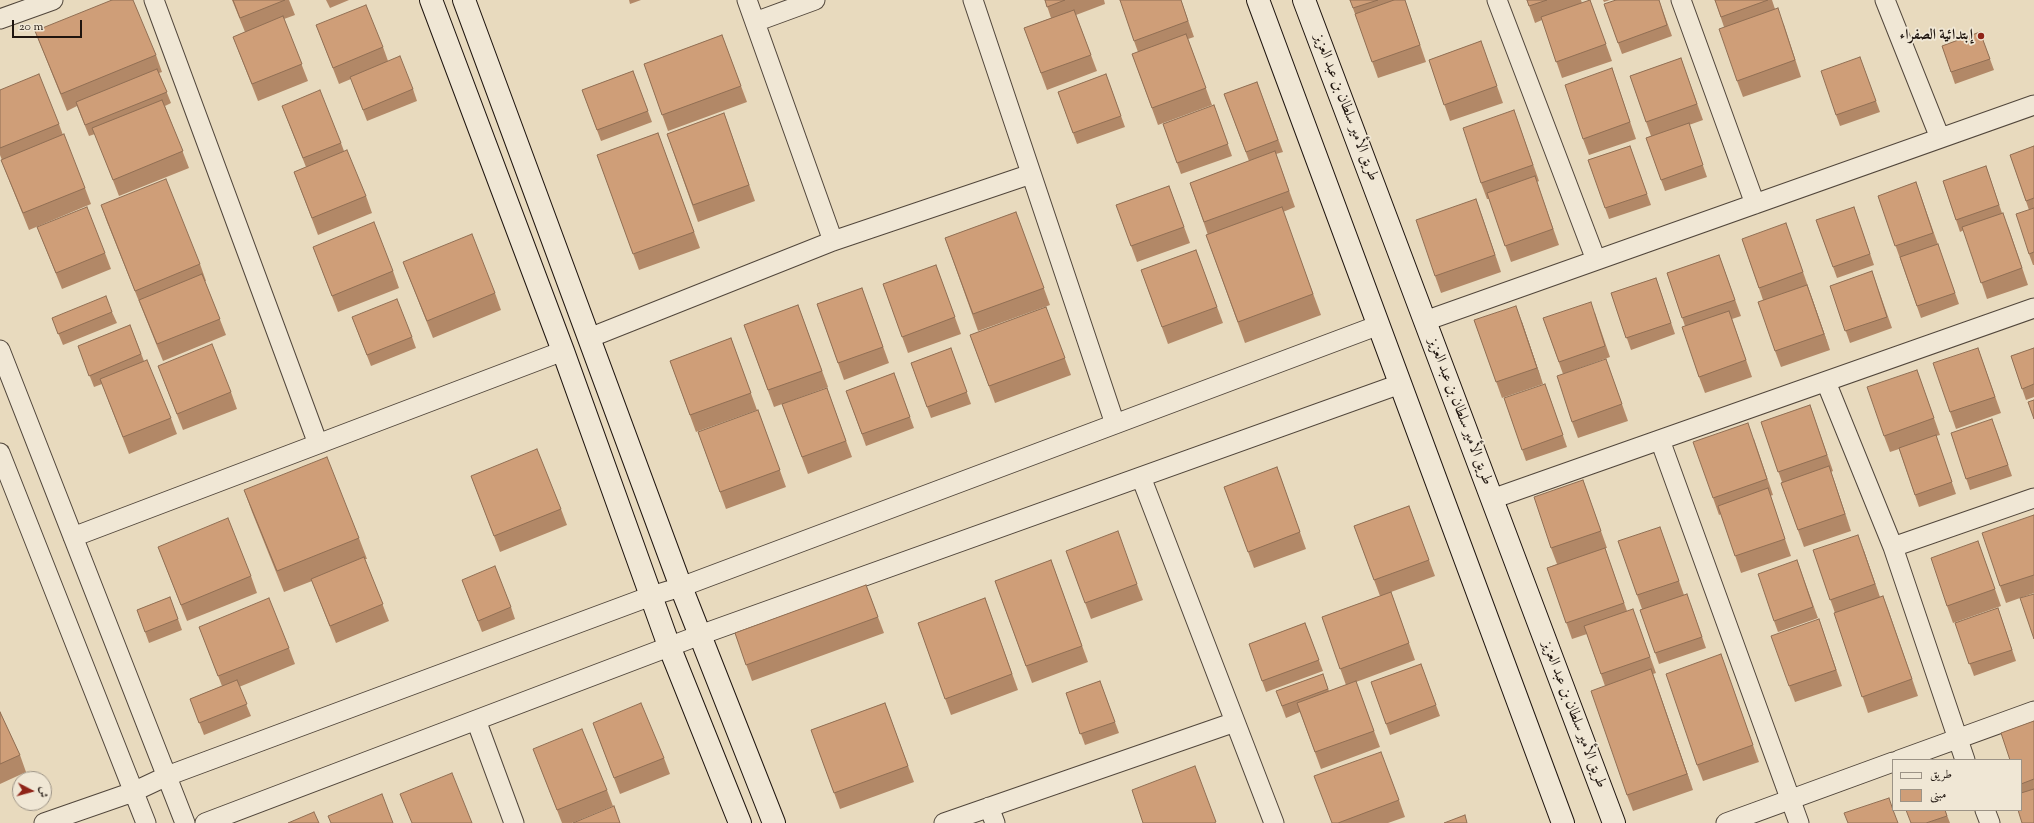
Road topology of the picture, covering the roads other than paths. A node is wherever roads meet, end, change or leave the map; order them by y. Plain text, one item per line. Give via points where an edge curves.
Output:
1 (53, 0) edge
2 (154, 0) edge
3 (432, 0) edge
4 (464, 0) edge
5 (747, 0) edge
6 (815, 0) edge
7 (973, 0) edge
8 (1258, 0) edge
9 (1304, 0) edge
10 (1497, 0) edge
11 (1681, 0) edge
12 (1886, 0) edge
13 (0, 19) edge
14 (755, 22) junction
15 (2034, 105) edge
16 (1940, 138) junction
17 (1032, 174) junction
18 (1755, 204) junction
19 (833, 241) junction
20 (1596, 260) junction
21 (2034, 308) edge
22 (1425, 320) junction
23 (1378, 325) junction
24 (590, 338) junction
25 (0, 350) edge
26 (562, 351) junction
27 (1826, 382) junction
28 (1400, 384) junction
29 (1115, 424) junction
30 (1660, 440) junction
31 (318, 444) junction
32 (0, 453) edge
33 (1141, 477) junction
34 (2034, 498) edge
35 (1492, 499) junction
36 (73, 537) junction
37 (1893, 547) junction
38 (681, 587) junction
39 (651, 596) junction
40 (700, 635) junction
41 (669, 646) junction
42 (2034, 711) edge
43 (476, 720) junction
44 (1235, 722) junction
45 (1957, 739) junction
46 (1903, 759) edge
47 (1965, 759) edge
48 (1892, 762) edge
49 (167, 776) junction
50 (133, 792) junction
51 (1790, 800) junction
52 (1985, 811) edge
53 (992, 815) edge
54 (44, 823) edge
55 (146, 823) edge
56 (185, 823) edge
57 (205, 823) edge
58 (514, 823) edge
59 (740, 823) edge
60 (774, 823) edge
61 (944, 823) edge
62 (1274, 823) edge
63 (1563, 823) edge
64 (1614, 823) edge
65 (1726, 823) edge
66 (1799, 823) edge
67 (1990, 823) edge

1 - 13 street
2 - 31 street
3 - 26 street
4 - 24 street
5 - 14 street
6 - 14 street
7 - 17 street
8 - 23 street
9 - 22 street, طريق الأمير سلطان بن عبد العزيز
10 - 20 street
11 - 18 street
12 - 16 street
14 - 19 street
15 - 16 street
16 - 18 street
17 - 19 street
17 - 29 street
18 - 20 street
19 - 24 street
20 - 22 street
21 - 27 street
22 - 35 street, طريق الأمير سلطان بن عبد العزيز
23 - 28 street
23 - 29 street
24 - 38 street
25 - 36 street
26 - 31 street
26 - 39 street
27 - 30 street
27 - 37 street
28 - 33 street
28 - 63 street
29 - 38 street
30 - 35 street
30 - 51 street
31 - 36 street
32 - 50 street
33 - 40 street
33 - 44 street
34 - 37 street
35 - 64 street, طريق الأمير سلطان بن عبد العزيز
36 - 49 street
37 - 45 street
38 - 39 street
38 - 40 street
39 - 41 street
39 - 49 street
40 - 41 street
40 - 60 street
41 - 43 street
41 - 59 street
42 - 45 street
43 - 57 street
43 - 58 street
44 - 53 street
44 - 62 street
45 - 46 street
45 - 47 street
48 - 51 street
49 - 50 street
49 - 56 street
50 - 54 street
50 - 55 street
51 - 65 street
51 - 66 street
52 - 67 street
53 - 61 street

